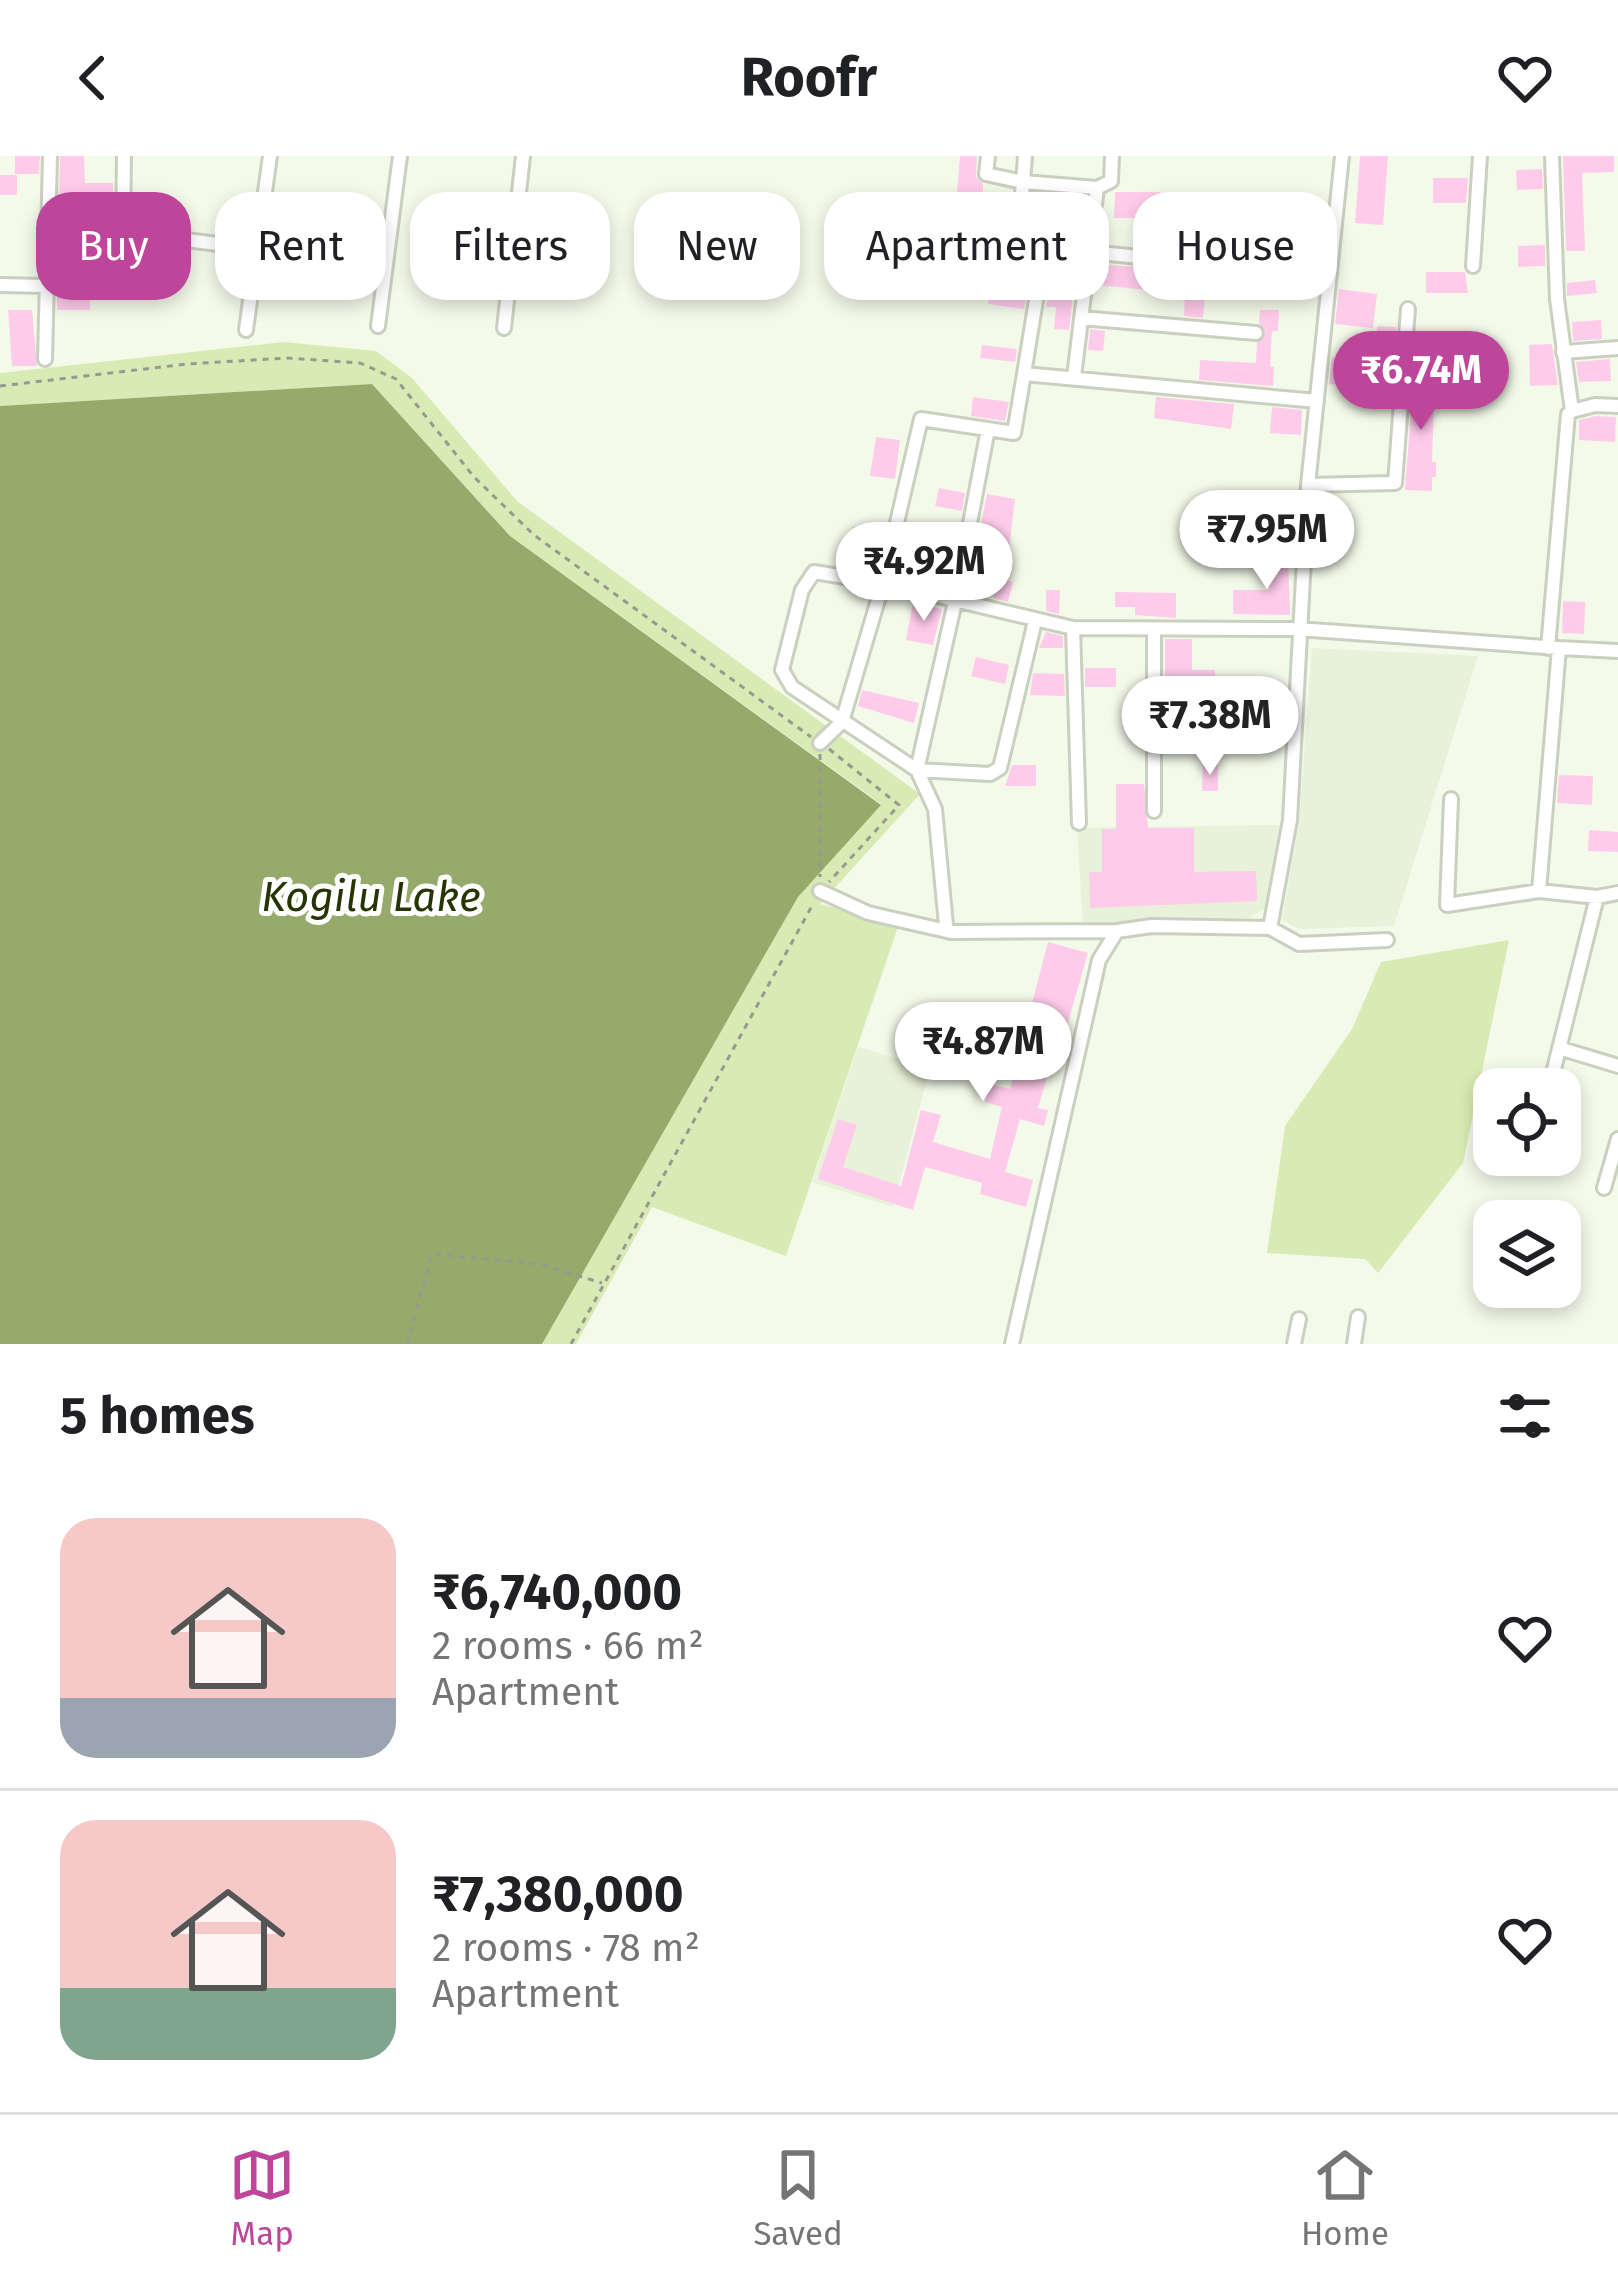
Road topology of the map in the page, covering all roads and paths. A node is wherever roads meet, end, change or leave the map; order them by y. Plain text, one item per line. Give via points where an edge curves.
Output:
1 (50, 156) edge
2 (124, 156) edge
3 (270, 156) edge
4 (400, 156) edge
5 (524, 156) edge
6 (988, 156) edge
7 (1025, 156) edge
8 (1112, 156) edge
9 (1342, 156) edge
10 (1480, 156) edge
11 (1552, 156) edge
12 (1023, 182) junction
13 (1097, 188) junction
14 (49, 192) edge
15 (124, 192) edge
16 (265, 192) edge
17 (1022, 192) edge
18 (1096, 192) edge
19 (1473, 266) dead end
20 (0, 285) edge
21 (36, 286) edge
22 (46, 300) edge
23 (250, 300) edge
24 (1036, 300) edge
25 (1083, 300) edge
26 (1408, 309) dead end
27 (1081, 319) junction
28 (378, 326) dead end
29 (504, 328) dead end
30 (246, 330) dead end
31 (1256, 333) dead end
32 (1618, 348) edge
33 (1563, 352) junction
34 (45, 358) dead end
35 (1024, 374) junction
36 (1074, 377) junction
37 (0, 386) edge
38 (1318, 401) junction
39 (1618, 406) edge
40 (1572, 410) junction
41 (988, 429) junction
42 (1308, 485) junction
43 (883, 584) junction
44 (955, 602) junction
45 (1034, 622) junction
46 (1072, 628) junction
47 (1154, 629) junction
48 (1298, 629) junction
49 (1553, 648) junction
50 (1618, 651) edge
51 (842, 722) junction
52 (820, 743) junction
53 (917, 770) junction
54 (1451, 799) dead end
55 (1154, 811) dead end
56 (1079, 824) dead end
57 (820, 891) junction
58 (1539, 891) junction
59 (1618, 893) edge
60 (1597, 897) junction
61 (946, 926) dead end
62 (1270, 928) junction
63 (1117, 932) junction
64 (1387, 940) dead end
65 (1559, 1048) junction
66 (1618, 1066) edge
67 (1554, 1068) edge
68 (1618, 1138) edge
69 (1604, 1188) dead end
70 (604, 1283) junction
71 (1358, 1317) dead end
72 (1299, 1319) dead end
73 (407, 1344) edge
74 (571, 1344) edge
75 (1012, 1344) edge
76 (1294, 1344) edge
77 (1354, 1344) edge

1 - 14 street
2 - 15 street
3 - 16 street
4 - 28 street
5 - 29 street
6 - 12 street via 986,174
7 - 12 street
8 - 13 street via 1111,181
9 - 38 street
10 - 19 street
11 - 33 street
12 - 13 street
12 - 17 street
13 - 18 street
20 - 21 street
22 - 34 street
23 - 30 street
24 - 35 street
25 - 27 street
26 - 42 street via 1395,483
27 - 31 street
27 - 36 street
32 - 33 street
33 - 40 street
35 - 36 street
35 - 41 street via 1014,433
36 - 38 street
37 - 52 path via 187,364 360,363 396,379 473,477 534,535
38 - 42 street
39 - 40 street
40 - 49 street
41 - 43 street via 921,419
41 - 44 street
42 - 48 street
43 - 44 street
43 - 51 street
43 - 51 street via 814,572 802,590 782,670 792,687
44 - 45 street
44 - 53 street
45 - 46 street
45 - 53 street via 1000,768
46 - 47 street
46 - 56 street
47 - 48 street
47 - 55 street
48 - 49 street
48 - 62 street via 1290,820
49 - 50 street
49 - 58 street
51 - 52 street
51 - 53 street
52 - 57 path
52 - 57 path via 899,805
53 - 61 street via 935,809
54 - 58 street via 1447,905
57 - 63 street via 868,913 951,932
57 - 70 path
58 - 60 street
59 - 60 street
60 - 65 street
62 - 63 street
62 - 64 street via 1299,944
63 - 75 street via 1099,960
65 - 66 street
65 - 67 street
68 - 69 street
70 - 73 path via 539,1264 432,1254
70 - 74 path
71 - 77 street
72 - 76 street

